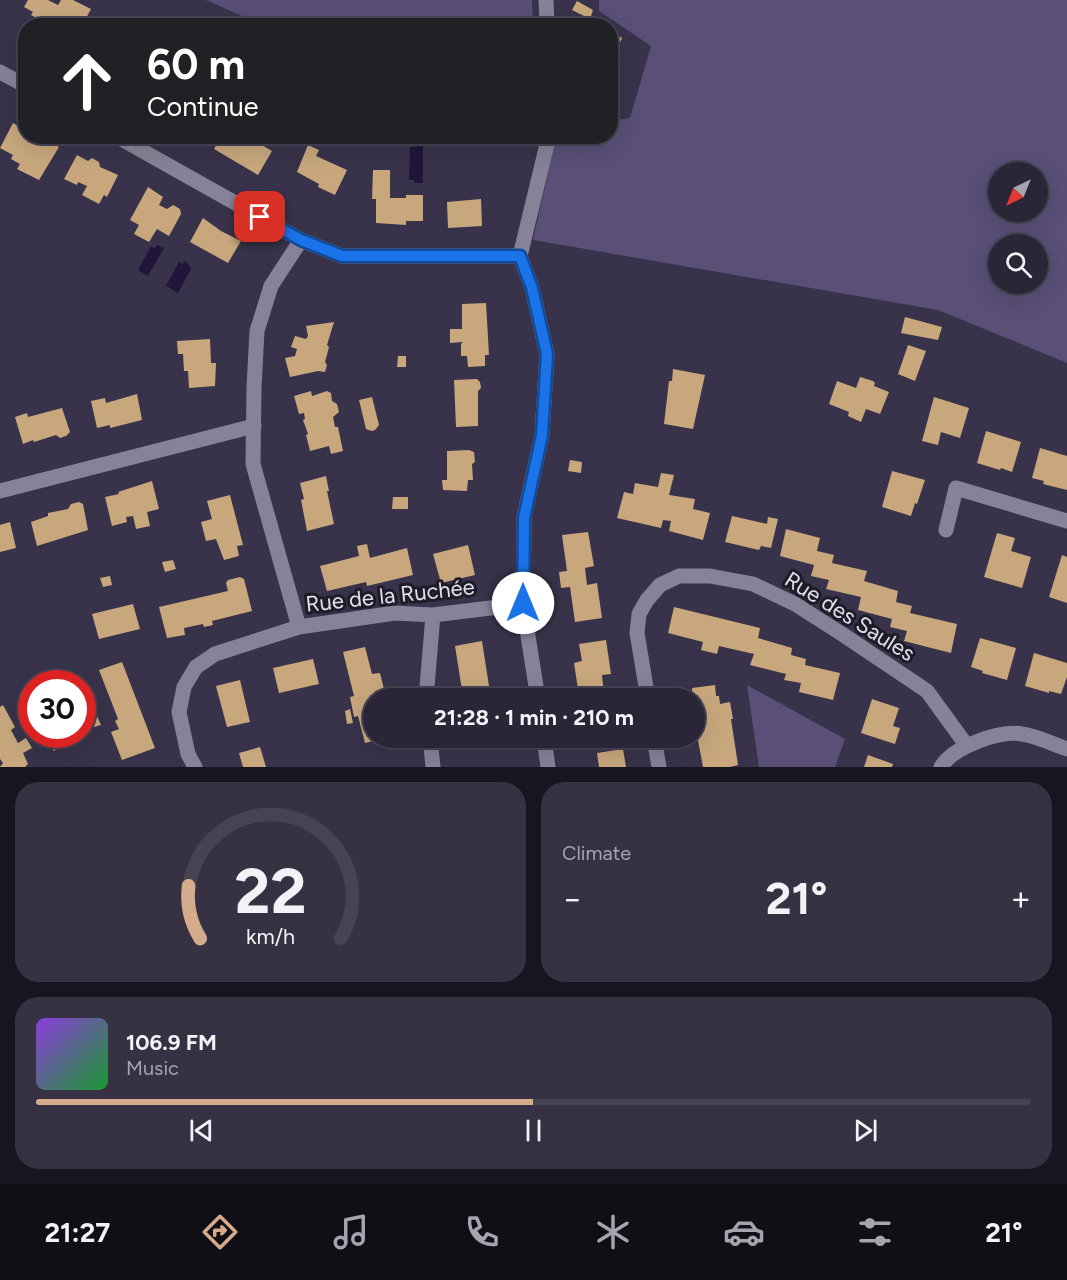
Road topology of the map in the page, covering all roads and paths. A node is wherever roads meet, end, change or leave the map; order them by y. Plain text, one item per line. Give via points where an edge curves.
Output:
1 (546, 0) edge
2 (547, 18) edge
3 (0, 72) edge
4 (18, 82) edge
5 (130, 144) edge
6 (547, 144) edge
7 (301, 240) junction
8 (520, 256) junction
9 (254, 426) junction
10 (0, 491) edge
11 (1067, 520) edge
12 (946, 531) dead end
13 (523, 603) junction
14 (433, 615) junction
15 (299, 627) junction
16 (427, 688) edge
17 (536, 688) edge
18 (646, 688) edge
19 (967, 746) junction
20 (431, 748) edge
21 (545, 748) edge
22 (656, 748) edge
23 (1067, 749) edge
24 (195, 767) edge
25 (433, 767) edge
26 (548, 767) edge
27 (659, 767) edge
28 (941, 767) edge

1 - 2 street
3 - 4 street
5 - 7 street
6 - 8 street
7 - 8 street via 342,256
7 - 9 street via 271,286 257,331
8 - 13 street via 532,288 547,354 542,435 524,518
9 - 10 street
9 - 15 street via 253,464
11 - 12 street via 956,488
13 - 14 street, Rue de la Ruchée
13 - 17 street
14 - 15 street, Rue de la Ruchée via 395,614
14 - 16 street
15 - 24 street, Rue de la Ruchée via 215,654 196,667 184,687 179,712 188,754
18 - 19 street, Rue des Saules via 637,633 639,614 660,585 679,576 710,576 753,584 842,633 927,691
19 - 23 street via 995,736 1021,734
19 - 28 street
20 - 25 street
21 - 26 street
22 - 27 street

